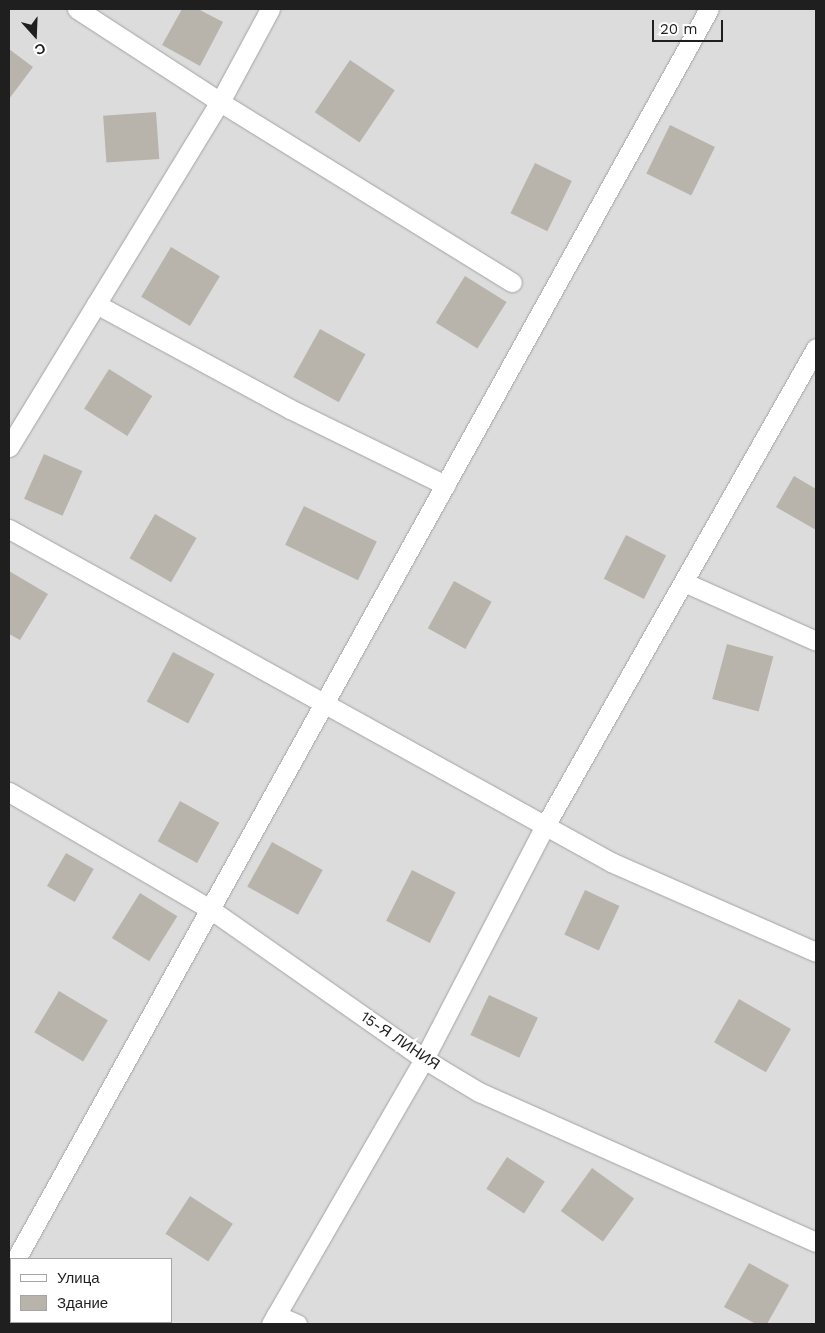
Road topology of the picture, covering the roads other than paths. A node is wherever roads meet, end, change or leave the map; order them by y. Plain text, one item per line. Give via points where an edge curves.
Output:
1 (77, 9) edge
2 (270, 9) edge
3 (709, 9) edge
4 (220, 102) junction
5 (512, 282) dead end
6 (96, 304) junction
7 (816, 348) edge
8 (9, 447) edge
9 (445, 485) junction
10 (9, 529) edge
11 (686, 583) junction
12 (816, 641) edge
13 (324, 704) junction
14 (9, 792) edge
15 (546, 824) junction
16 (210, 909) junction
17 (816, 952) edge
18 (424, 1059) junction
19 (816, 1242) edge
20 (17, 1258) edge
21 (273, 1320) edge
22 (297, 1324) edge

1 - 4 street
2 - 4 street
3 - 9 street
4 - 5 street
4 - 6 street
6 - 8 street
6 - 9 street via 290,410
7 - 11 street
9 - 13 street
10 - 13 street
11 - 12 street
11 - 15 street
13 - 15 street
13 - 16 street
14 - 16 street, 15-Я ЛИНИЯ
15 - 17 street via 611,862
15 - 18 street
16 - 18 street, 15-Я ЛИНИЯ
16 - 20 street
18 - 19 street, 15-Я ЛИНИЯ via 479,1092
18 - 21 street
21 - 22 street

